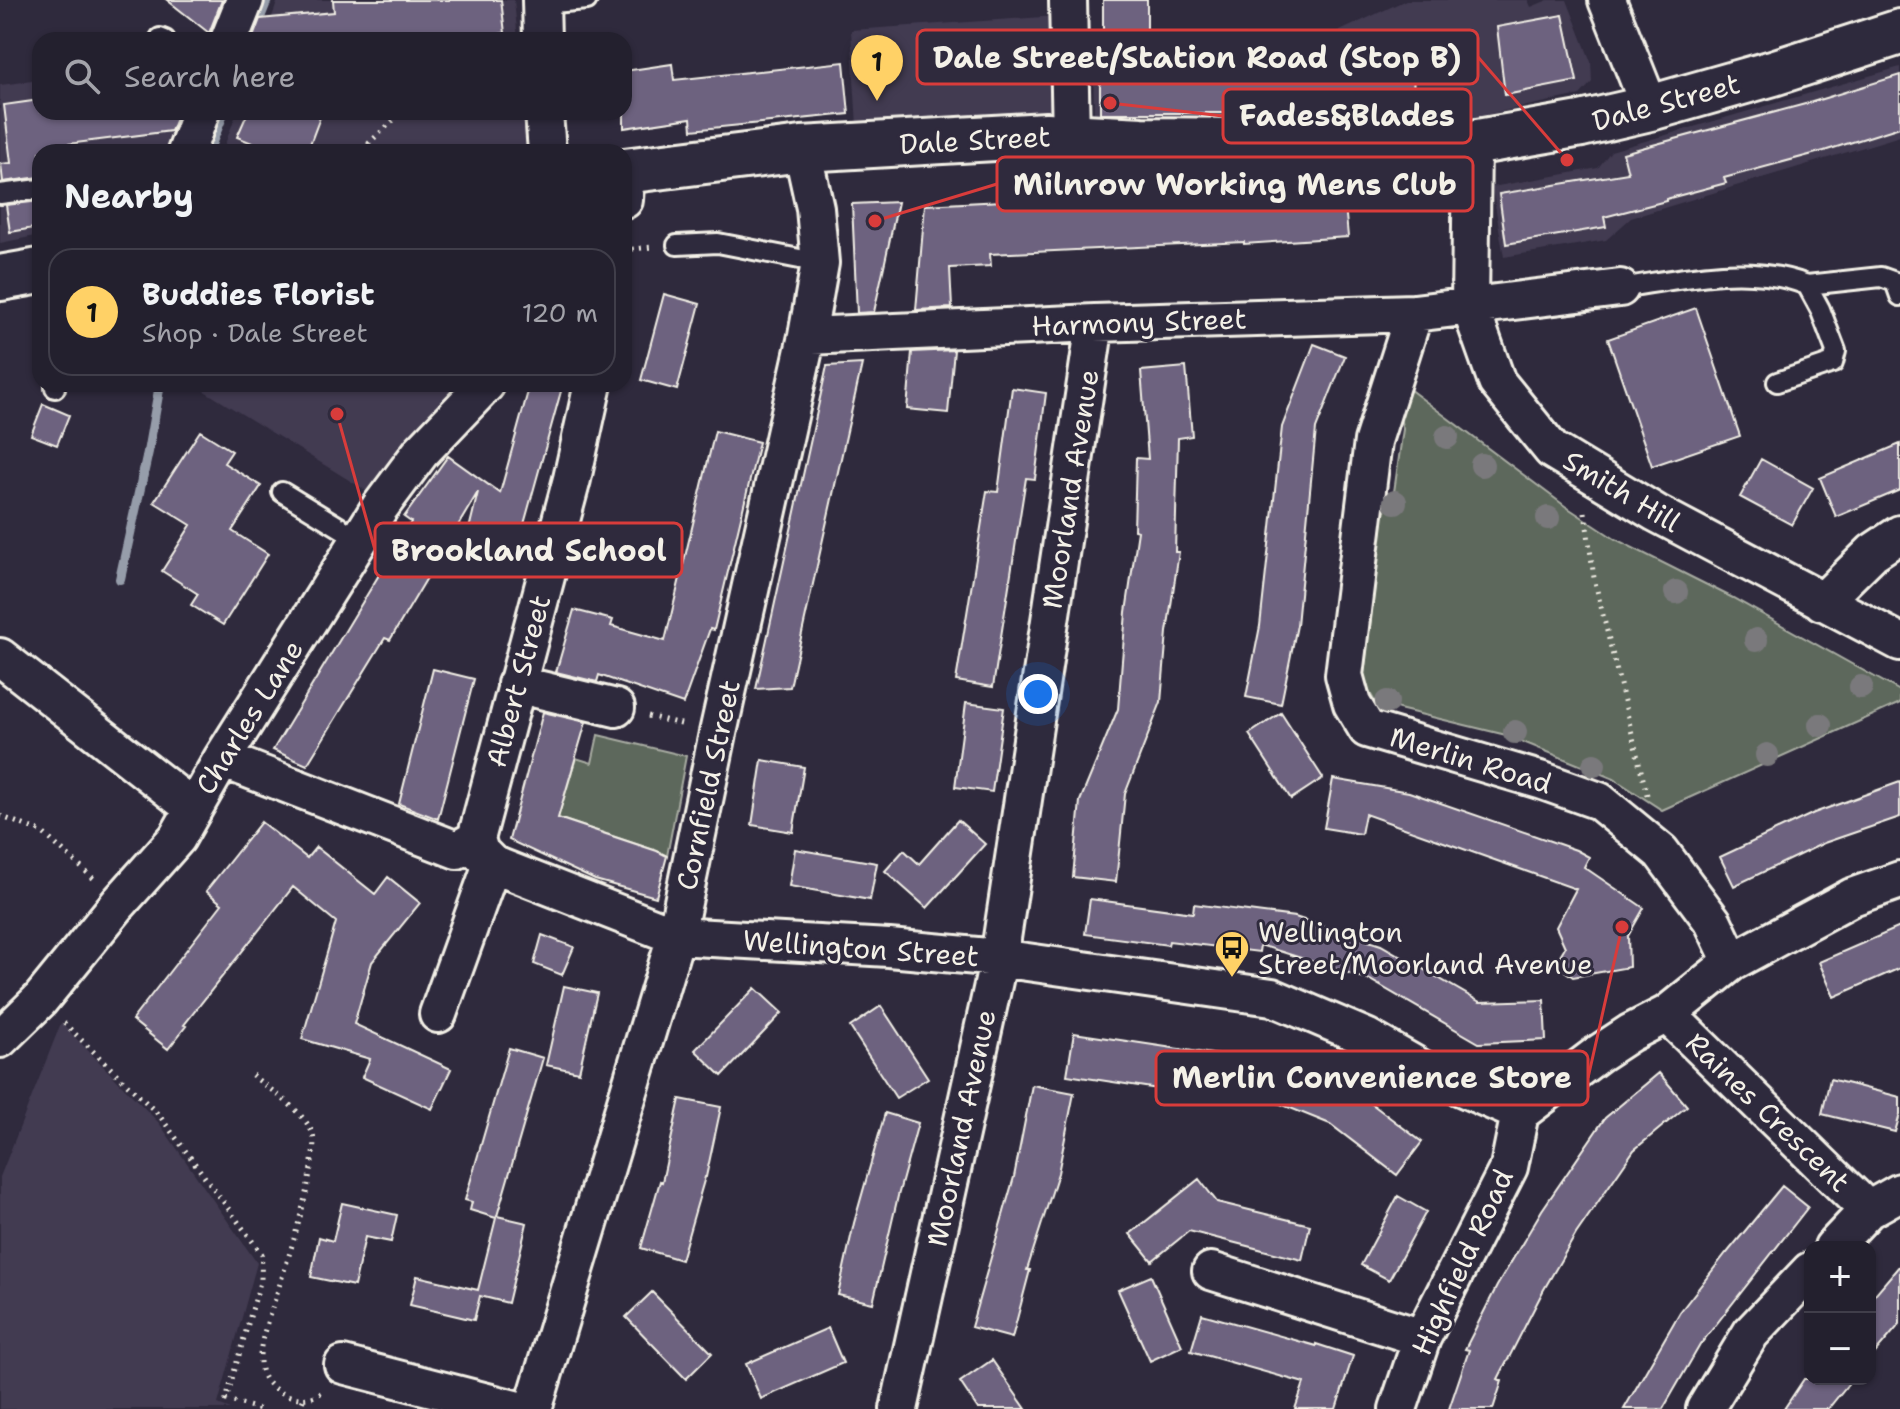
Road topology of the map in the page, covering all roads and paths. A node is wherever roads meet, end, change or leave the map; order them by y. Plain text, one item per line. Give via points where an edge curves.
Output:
1 (245, 0) edge
2 (587, 0) edge
3 (1068, 0) edge
4 (1607, 0) edge
5 (542, 2) edge
6 (232, 32) edge
7 (542, 32) edge
8 (1900, 32) edge
9 (1650, 108) junction
10 (198, 120) edge
11 (394, 120) edge
12 (545, 120) edge
13 (1071, 136) junction
14 (1472, 143) junction
15 (189, 144) edge
16 (369, 144) edge
17 (546, 144) edge
18 (802, 149) junction
19 (632, 180) edge
20 (32, 190) edge
21 (0, 194) edge
22 (677, 245) dead end
23 (820, 263) junction
24 (32, 272) edge
25 (0, 278) edge
26 (1807, 285) junction
27 (1620, 288) joint
28 (1900, 296) edge
29 (1470, 306) junction
30 (1414, 313) junction
31 (1095, 323) junction
32 (807, 336) junction
33 (1777, 382) dead end
34 (478, 392) edge
35 (591, 392) edge
36 (1579, 465) junction
37 (282, 492) dead end
38 (1900, 534) edge
39 (359, 539) junction
40 (1822, 602) junction
41 (1900, 642) edge
42 (0, 657) edge
43 (516, 684) junction
44 (616, 708) joint
45 (718, 733) junction
46 (222, 759) junction
47 (193, 808) junction
48 (0, 816) edge
49 (1641, 836) junction
50 (484, 852) junction
51 (1900, 880) edge
52 (119, 903) junction
53 (676, 936) junction
54 (999, 958) junction
55 (1732, 962) junction
56 (40, 1000) junction
57 (438, 1014) dead end
58 (1667, 1014) junction
59 (0, 1039) edge
60 (252, 1075) dead end
61 (1520, 1113) junction
62 (1900, 1192) edge
63 (1868, 1210) junction
64 (1839, 1241) edge
65 (1211, 1271) dead end
66 (1804, 1277) edge
67 (1422, 1338) junction
68 (343, 1365) joint
69 (303, 1400) junction
70 (260, 1409) edge
71 (299, 1409) edge
72 (514, 1409) edge
73 (533, 1409) edge
74 (899, 1409) edge
75 (1398, 1409) edge
76 (1705, 1409) edge

1 - 6 street
2 - 5 lane
3 - 13 street
4 - 9 street
5 - 7 street
8 - 9 street, Dale Street
9 - 14 street, Dale Street
10 - 15 street
11 - 16 path
12 - 17 street
13 - 14 street, Dale Street
13 - 18 street, Dale Street
14 - 29 street, Smith Hill
18 - 19 street, Dale Street
18 - 23 street, Cornfield Street
20 - 21 lane
22 - 23 lane via 718,243
23 - 32 street, Cornfield Street
24 - 25 street
26 - 27 lane via 1764,274 1733,274
26 - 28 lane via 1881,277 1895,282
26 - 33 lane via 1836,357 1833,363
27 - 29 street, Harmony Street
29 - 30 street, Harmony Street
29 - 36 street, Smith Hill via 1497,382 1552,450
30 - 31 street, Harmony Street
30 - 49 street, Merlin Road via 1373,441 1344,675 1352,704 1367,729 1599,801
31 - 32 street, Harmony Street
31 - 54 street, Moorland Avenue
32 - 45 street, Cornfield Street
34 - 39 street, Charles Lane via 421,452
35 - 43 street, Albert Street
36 - 40 street, Smith Hill
36 - 49 path via 1594,578 1653,819
37 - 39 lane
38 - 40 street via 1873,552
39 - 46 street, Charles Lane
40 - 41 street, Smith Hill
42 - 47 street
43 - 44 street
43 - 50 street, Albert Street
44 - 45 path
45 - 53 street, Cornfield Street
46 - 47 street, Charles Lane
46 - 50 street, Wellington Street via 457,850
47 - 52 street, Charles Lane via 177,838
48 - 52 path via 42,832
49 - 55 street, Merlin Road via 1661,852 1713,922
50 - 53 street, Wellington Street
50 - 57 street, Albert Street
51 - 55 street via 1852,897
52 - 56 street, Charles Lane
53 - 54 street, Wellington Street
53 - 73 street, Cornfield Street
54 - 61 street, Wellington Street via 1272,997
54 - 74 street, Moorland Avenue
55 - 58 street
56 - 59 street, Charles Lane
56 - 70 path via 159,1115 262,1254 261,1279 226,1400
58 - 61 street via 1598,1054
58 - 63 street, Raines Crescent
60 - 69 path via 302,1117 313,1136 301,1217 260,1357 274,1391
61 - 67 street, Highfield Road via 1509,1167
62 - 63 street
63 - 64 street
65 - 67 street
66 - 76 street via 1751,1333
67 - 75 street, Highfield Road
68 - 69 path via 327,1389
68 - 72 street
69 - 71 path

